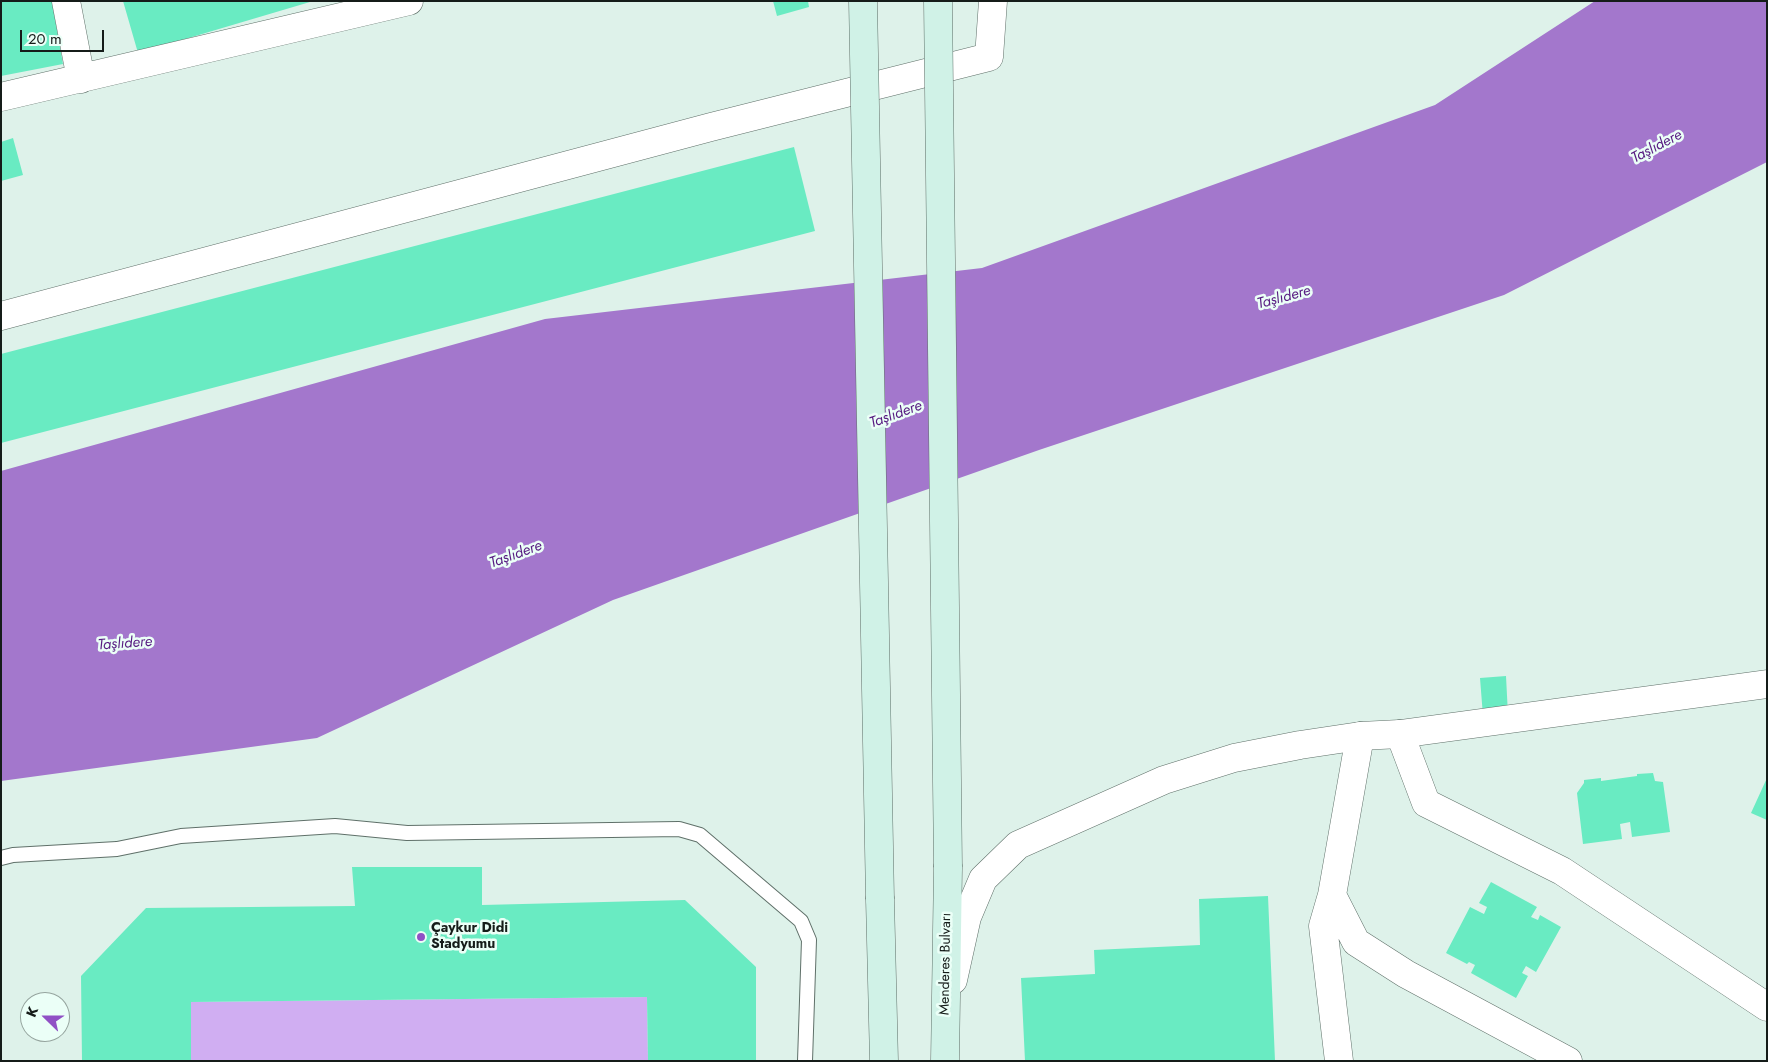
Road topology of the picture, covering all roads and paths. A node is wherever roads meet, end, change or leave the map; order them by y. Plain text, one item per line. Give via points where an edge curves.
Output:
1 (66, 1) edge
2 (409, 1) edge
3 (863, 1) edge
4 (938, 1) edge
5 (993, 1) edge
6 (81, 79) junction
7 (1, 97) edge
8 (1, 316) edge
9 (1767, 684) edge
10 (1400, 734) junction
11 (1360, 736) junction
12 (1, 858) edge
13 (1332, 895) junction
14 (1767, 1007) edge
15 (946, 1011) junction
16 (806, 1061) edge
17 (884, 1061) edge
18 (945, 1061) edge
19 (1339, 1061) edge
20 (1568, 1061) edge

1 - 6 street
2 - 6 street
3 - 17 main road, bridge
4 - 15 main road, Menderes Bulvarı, bridge via 948,867
5 - 8 street via 989,57
6 - 7 street
9 - 10 street
10 - 11 street
10 - 14 street via 1426,804 1562,871
11 - 13 street
11 - 15 street via 1234,758 1164,780 1018,845 983,879 967,916
12 - 16 lane via 117,849 181,836 335,826 407,833 679,829 700,835 801,921 809,940
13 - 19 street via 1323,926
13 - 20 street via 1356,942 1406,974
15 - 18 main road, Menderes Bulvarı

